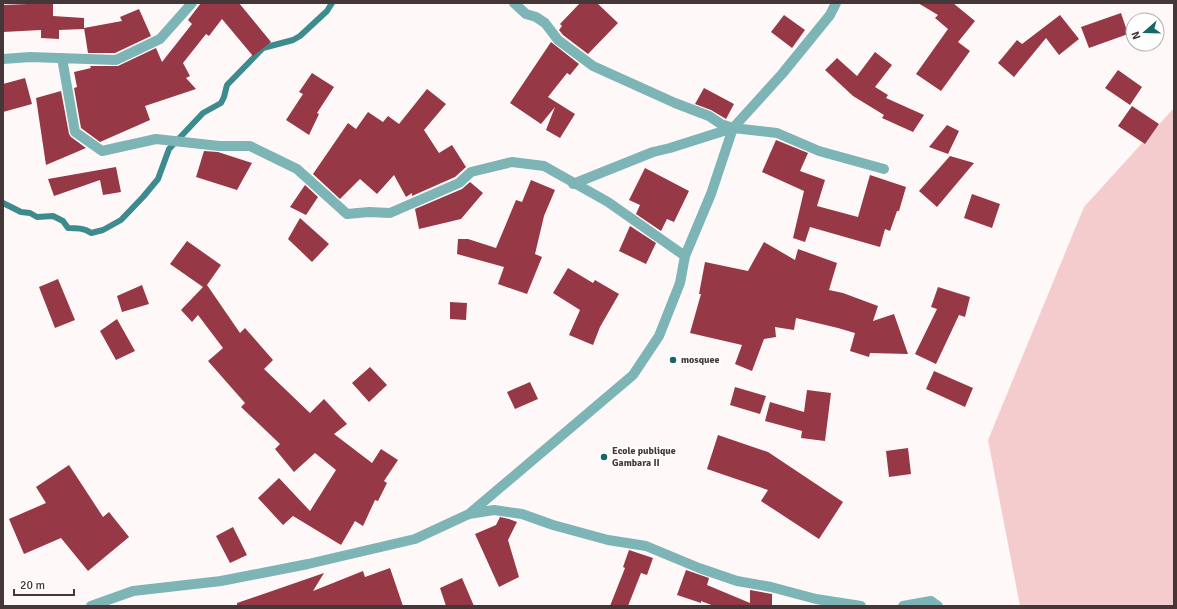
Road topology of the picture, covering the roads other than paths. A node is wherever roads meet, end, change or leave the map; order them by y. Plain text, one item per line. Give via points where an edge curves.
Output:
1 (192, 3) edge
2 (514, 3) edge
3 (836, 3) edge
4 (62, 58) junction
5 (3, 59) edge
6 (734, 128) junction
7 (884, 169) dead end
8 (573, 184) junction
9 (685, 256) junction
10 (469, 514) junction
11 (91, 606) edge
12 (861, 606) edge
13 (903, 606) edge
14 (938, 606) edge

1 - 4 street via 160,39 116,60
2 - 6 street via 526,14 545,23 558,40 593,66
3 - 6 street via 830,15 782,74
4 - 5 street
4 - 8 street via 75,132 102,151 156,138 219,146 250,146 298,169 347,214 390,213 459,183 471,172 512,162 544,166
6 - 7 street via 777,133 819,151
6 - 8 street via 653,152
6 - 9 street via 711,194
8 - 9 street via 608,202
9 - 10 street via 680,283 659,336 633,375
10 - 11 street via 407,541 221,581 133,591
10 - 12 street via 494,510 522,514 608,540 646,546 736,581
13 - 14 street via 931,601

